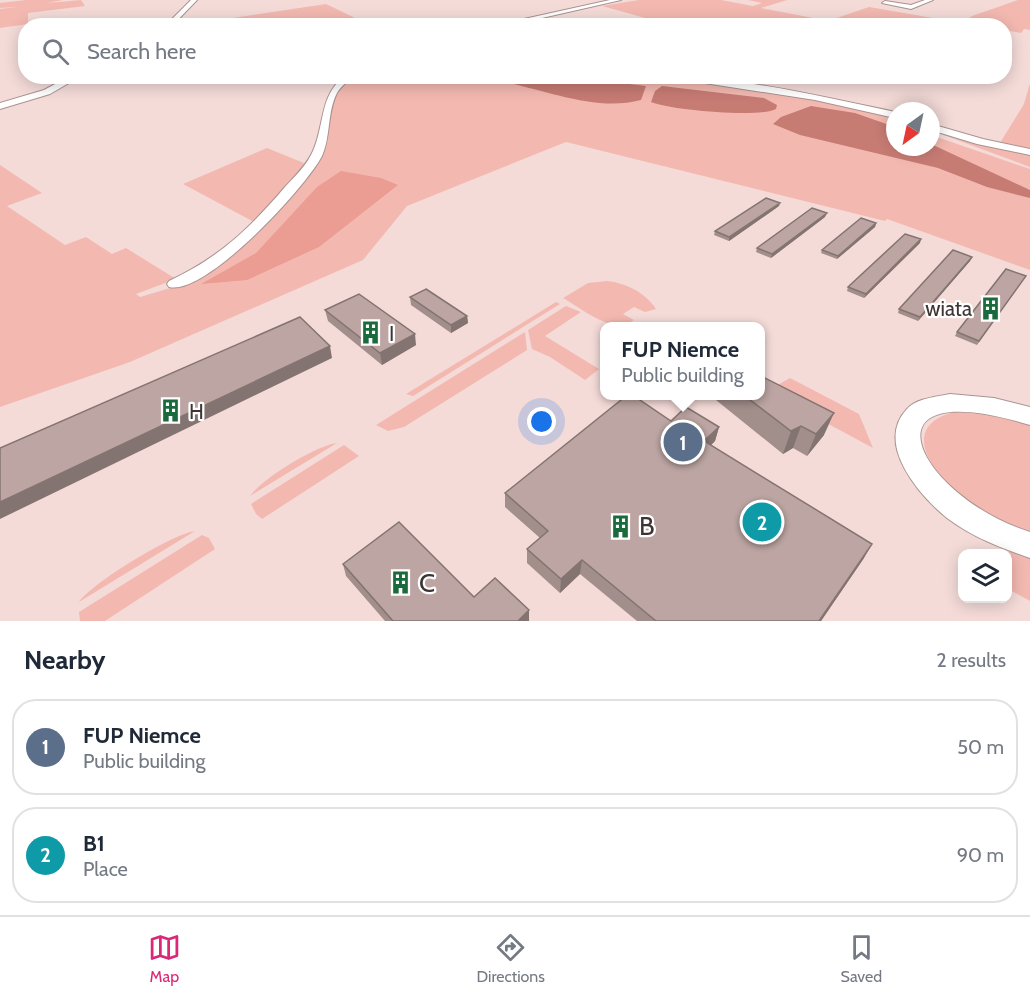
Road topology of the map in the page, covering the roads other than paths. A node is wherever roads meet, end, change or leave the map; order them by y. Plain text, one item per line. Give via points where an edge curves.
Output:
1 (194, 0) edge
2 (618, 0) edge
3 (930, 0) edge
4 (885, 3) dead end
5 (175, 18) edge
6 (533, 18) edge
7 (61, 84) edge
8 (340, 84) edge
9 (721, 84) edge
10 (0, 106) edge
11 (886, 113) edge
12 (940, 131) edge
13 (1030, 152) edge
14 (174, 284) dead end
15 (1030, 416) edge
16 (1030, 545) edge

1 - 5 street
2 - 6 street
3 - 4 street via 912,7
7 - 10 street
8 - 14 street via 327,110 322,144 312,164 267,219 215,264
9 - 11 street via 830,99
12 - 13 street
15 - 16 street via 977,402 936,404 917,415 908,440 921,473 947,501 984,526

